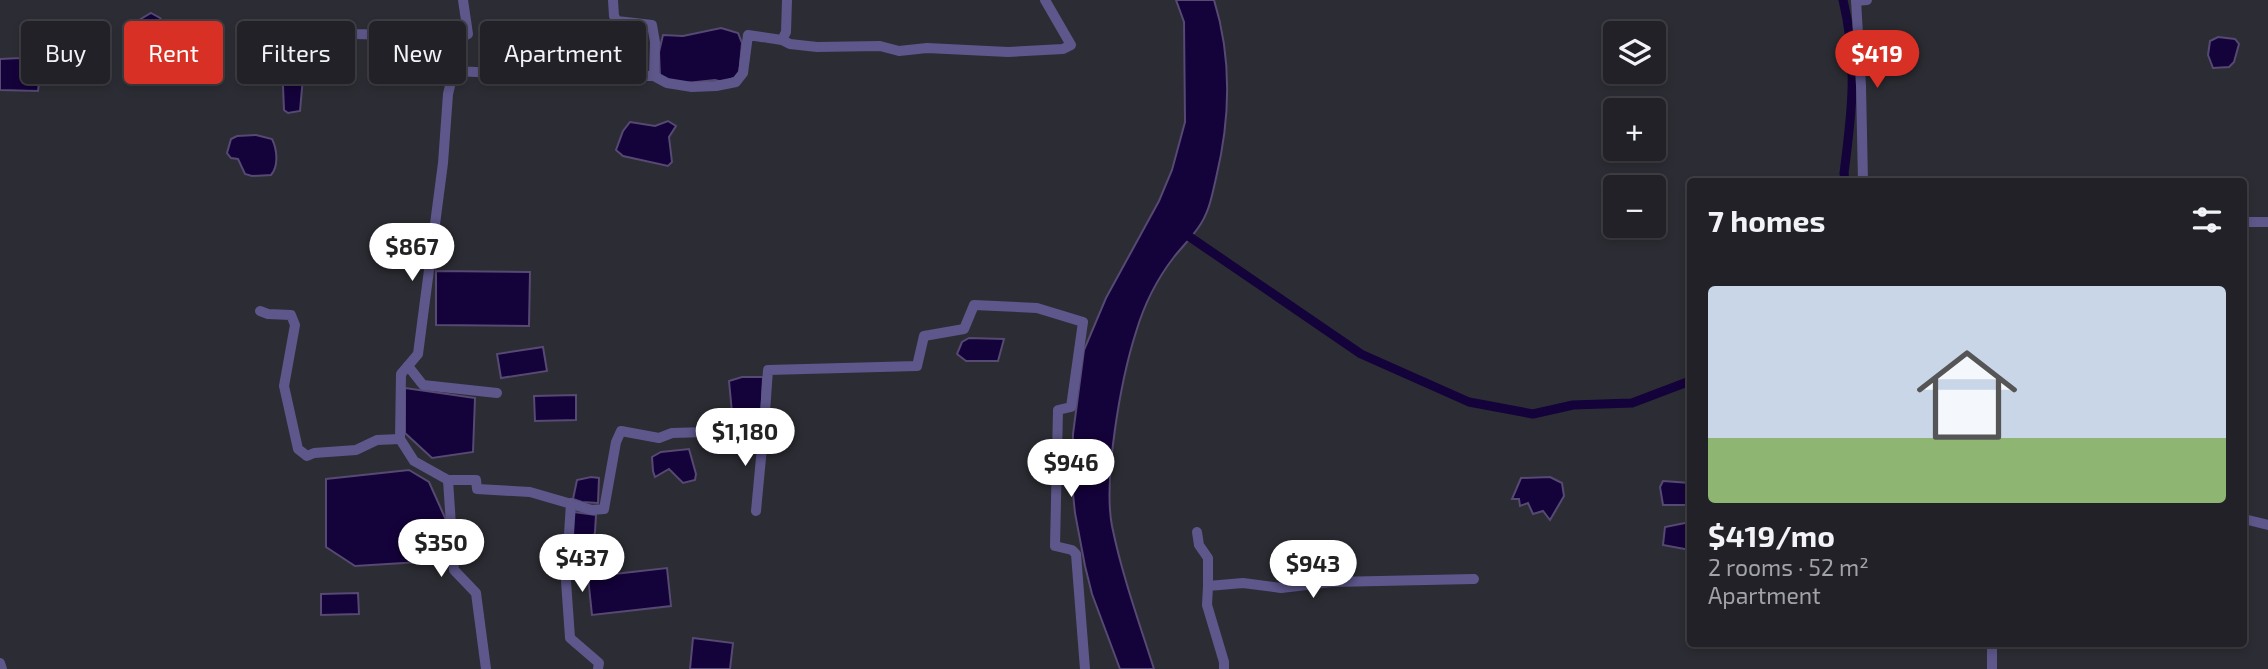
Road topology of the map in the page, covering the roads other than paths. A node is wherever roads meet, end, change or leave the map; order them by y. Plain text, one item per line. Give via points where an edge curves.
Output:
1 (463, 0) edge
2 (613, 0) edge
3 (787, 0) edge
4 (1045, 0) edge
5 (1860, 0) edge
6 (466, 35) edge
7 (782, 40) junction
8 (466, 72) edge
9 (654, 76) junction
10 (450, 84) edge
11 (1863, 178) edge
12 (2247, 222) edge
13 (2268, 222) edge
14 (260, 311) dead end
15 (408, 366) junction
16 (496, 393) dead end
17 (764, 426) junction
18 (400, 439) junction
19 (448, 480) junction
20 (571, 503) junction
21 (757, 511) dead end
22 (2247, 520) edge
23 (2268, 525) edge
24 (1197, 532) dead end
25 (1474, 579) dead end
26 (1208, 586) junction
27 (1992, 647) edge
28 (0, 663) edge
29 (2, 669) edge
30 (486, 669) edge
31 (598, 669) edge
32 (1085, 669) edge
33 (1224, 669) edge
34 (1992, 669) edge

1 - 6 street
2 - 9 street via 617,21 652,25
3 - 7 street
4 - 7 street via 1071,45 1063,49 899,51 880,46 817,47
5 - 11 street
7 - 9 street via 748,35 743,73 736,82 692,87
8 - 9 street
10 - 15 street via 418,354
12 - 13 street
14 - 18 street via 291,315 295,325 284,386 298,449 307,456
15 - 16 street via 423,386
15 - 18 street via 401,374
17 - 20 street via 734,425 659,438 621,431 604,509
17 - 21 street
17 - 32 street via 768,370 917,366 924,336 964,329 974,305 1037,308 1083,323 1071,407 1058,410 1055,546 1076,554
18 - 19 street via 414,461
19 - 20 street via 476,480 477,489 530,492
19 - 30 street via 454,570 477,593
20 - 31 street via 566,581 570,638 599,663
22 - 23 street
24 - 26 street via 1208,558
25 - 26 street via 1332,582 1281,588 1243,583
26 - 33 street via 1207,605
27 - 34 street
28 - 29 street

